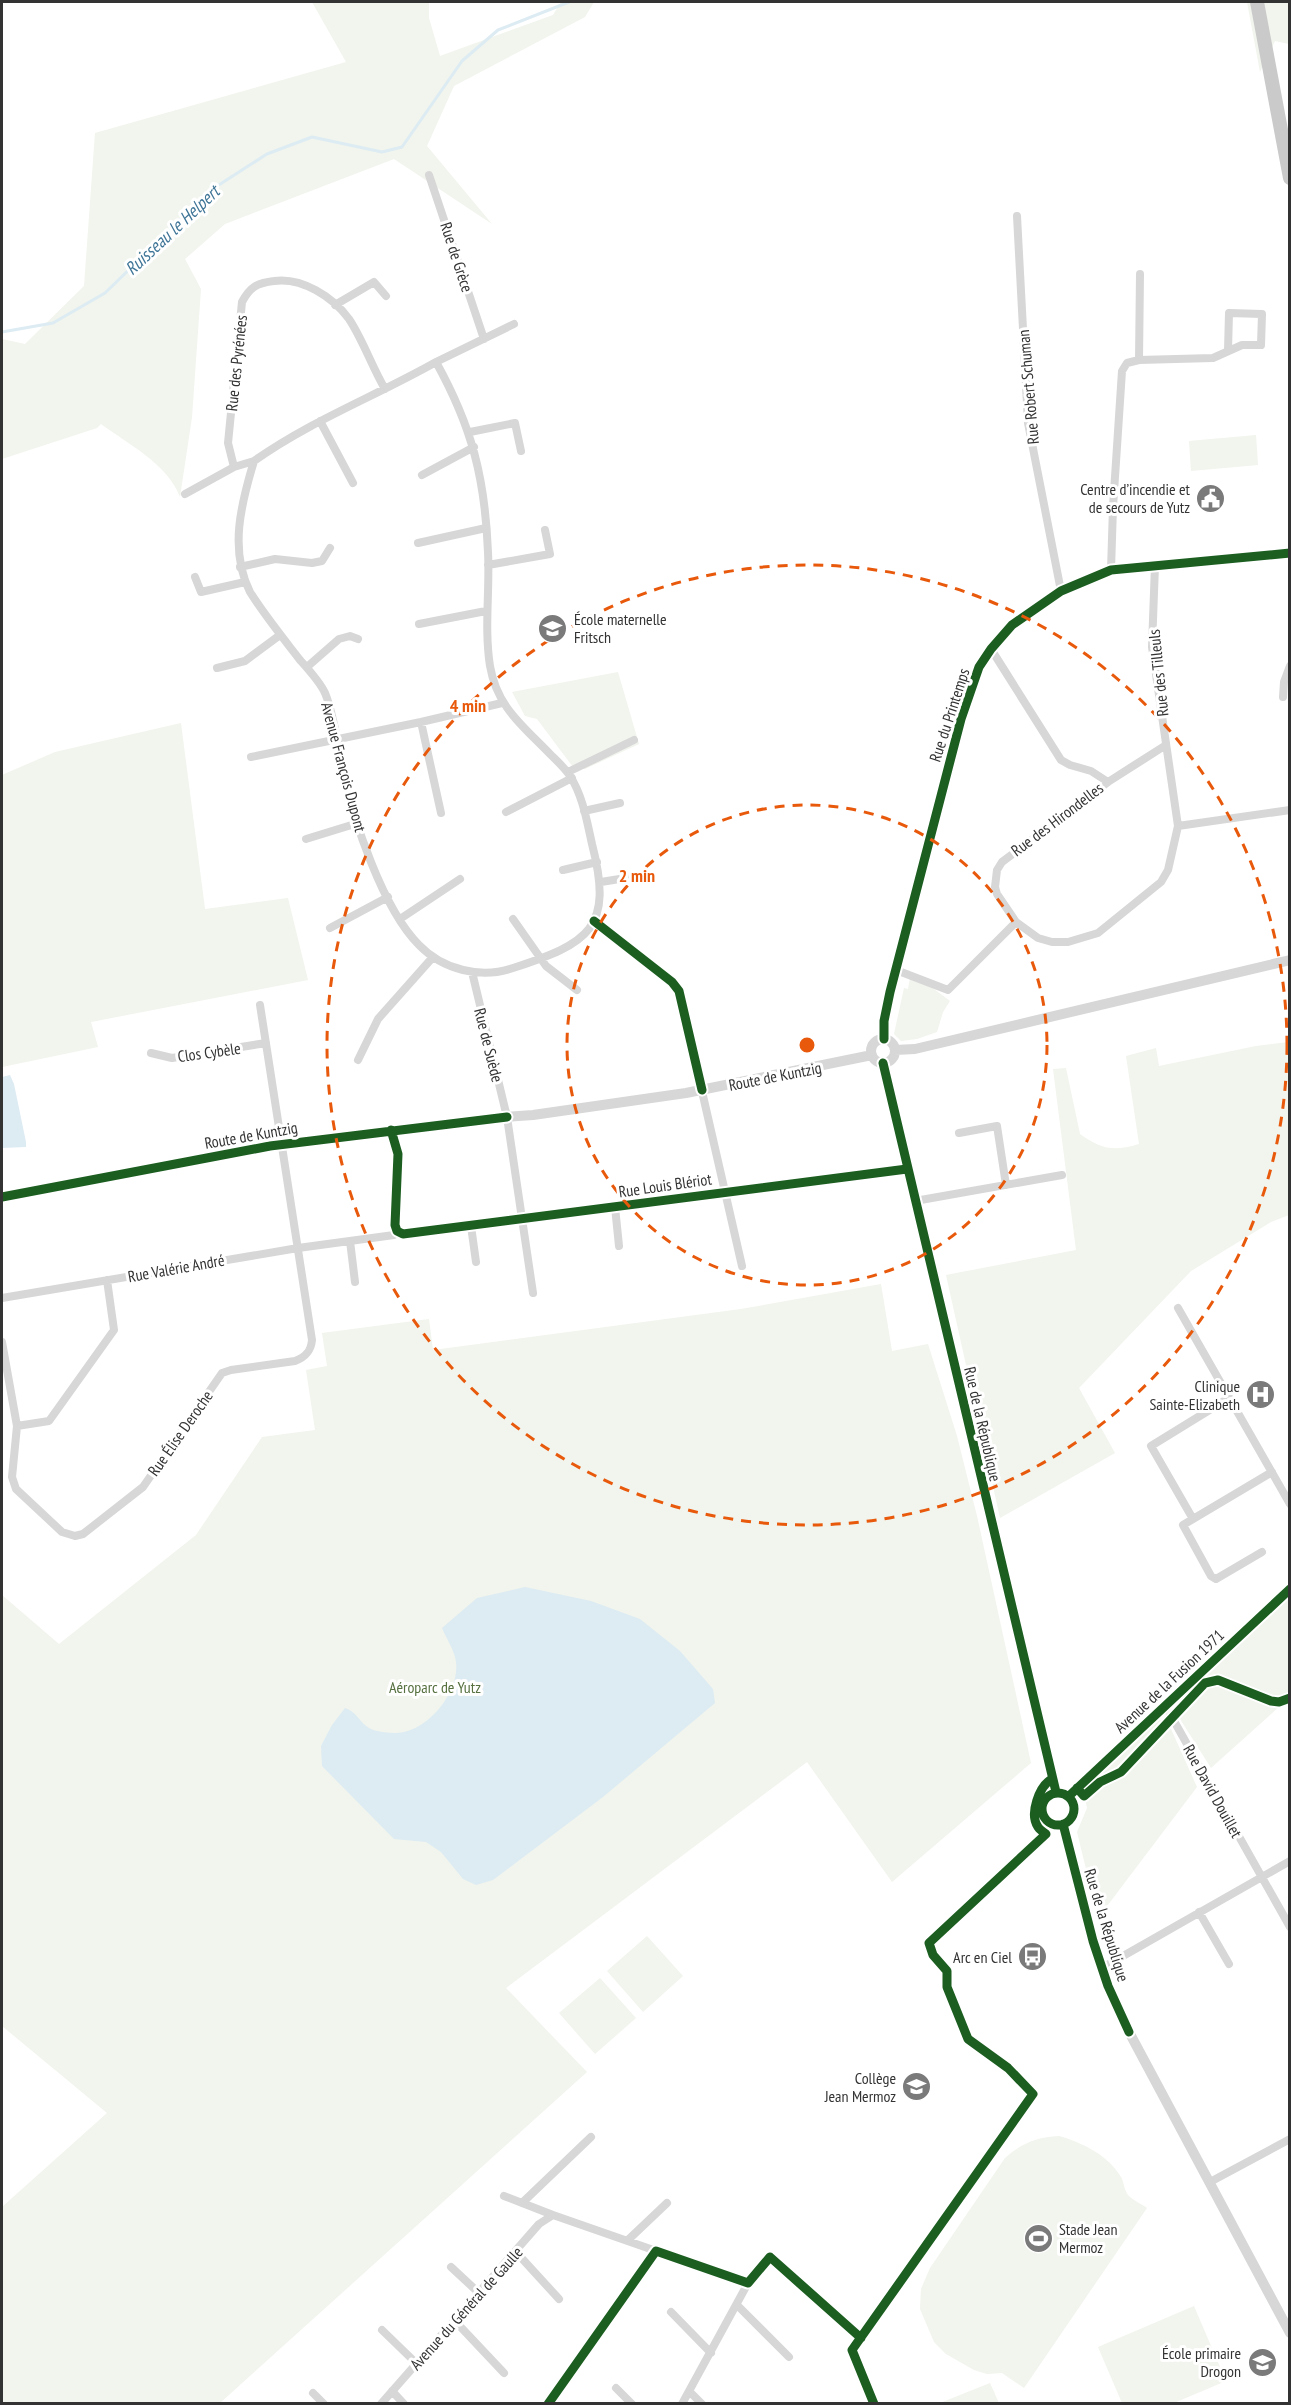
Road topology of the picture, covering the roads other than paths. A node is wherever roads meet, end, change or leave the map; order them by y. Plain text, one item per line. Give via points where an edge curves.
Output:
1 (1257, 2) edge
2 (429, 175) dead end
3 (1290, 178) edge
4 (1017, 216) dead end
5 (1140, 274) dead end
6 (386, 296) dead end
7 (335, 305) junction
8 (514, 324) dead end
9 (484, 339) junction
10 (1228, 350) junction
11 (1139, 360) junction
12 (436, 362) junction
13 (385, 389) junction
14 (320, 421) junction
15 (470, 432) junction
16 (474, 447) junction
17 (521, 451) dead end
18 (254, 461) junction
19 (234, 467) junction
20 (422, 475) dead end
21 (353, 483) dead end
22 (185, 494) dead end
23 (486, 528) junction
24 (545, 530) dead end
25 (418, 543) dead end
26 (330, 548) dead end
27 (1290, 553) edge
28 (488, 565) junction
29 (1155, 565) junction
30 (240, 567) junction
31 (1112, 570) junction
32 (195, 577) dead end
33 (244, 582) junction
34 (1061, 591) junction
35 (486, 611) junction
36 (419, 624) dead end
37 (280, 635) junction
38 (357, 639) dead end
39 (991, 649) junction
40 (1290, 666) edge
41 (218, 668) dead end
42 (307, 668) junction
43 (1283, 697) dead end
44 (502, 703) junction
45 (421, 723) junction
46 (337, 740) junction
47 (634, 740) dead end
48 (1166, 745) junction
49 (251, 757) dead end
50 (570, 775) junction
51 (1108, 782) junction
52 (620, 803) dead end
53 (1290, 810) edge
54 (584, 811) junction
55 (506, 812) dead end
56 (441, 813) dead end
57 (358, 823) junction
58 (1178, 826) junction
59 (306, 839) dead end
60 (597, 862) junction
61 (563, 870) dead end
62 (638, 876) dead end
63 (460, 879) dead end
64 (601, 882) junction
65 (388, 897) junction
66 (400, 919) junction
67 (513, 919) dead end
68 (594, 921) junction
69 (1016, 922) junction
70 (330, 928) dead end
71 (433, 957) junction
72 (541, 959) junction
73 (1290, 960) edge
74 (896, 970) junction
75 (472, 972) junction
76 (577, 990) dead end
77 (260, 1005) dead end
78 (884, 1040) junction
79 (266, 1043) junction
80 (895, 1050) junction
81 (151, 1053) dead end
82 (872, 1055) junction
83 (358, 1060) dead end
84 (883, 1063) junction
85 (702, 1090) junction
86 (507, 1118) junction
87 (959, 1133) dead end
88 (282, 1144) junction
89 (907, 1169) junction
90 (1062, 1175) dead end
91 (1006, 1185) junction
92 (724, 1192) junction
93 (2, 1197) edge
94 (915, 1201) junction
95 (615, 1206) junction
96 (522, 1219) junction
97 (471, 1226) junction
98 (427, 1230) dead end
99 (397, 1231) dead end
100 (350, 1241) junction
101 (620, 1246) dead end
102 (298, 1248) junction
103 (476, 1262) dead end
104 (742, 1266) dead end
105 (106, 1280) junction
106 (355, 1282) dead end
107 (533, 1293) dead end
108 (2, 1298) edge
109 (1178, 1308) dead end
110 (2, 1342) edge
111 (1229, 1398) junction
112 (17, 1426) junction
113 (1272, 1473) junction
114 (1290, 1504) edge
115 (1193, 1519) junction
116 (1262, 1552) dead end
117 (1290, 1589) edge
118 (1165, 1705) junction
119 (1056, 1792) junction
120 (1069, 1796) junction
121 (1063, 1824) junction
122 (1290, 1861) edge
123 (1261, 1877) junction
124 (1199, 1912) junction
125 (1290, 1928) edge
126 (1229, 1964) dead end
127 (1102, 1968) junction
128 (591, 2137) dead end
129 (1290, 2139) edge
130 (1210, 2182) junction
131 (504, 2196) dead end
132 (667, 2202) dead end
133 (522, 2203) junction
134 (553, 2215) junction
135 (628, 2240) junction
136 (516, 2252) junction
137 (770, 2257) dead end
138 (451, 2268) dead end
139 (748, 2283) junction
140 (479, 2294) junction
141 (559, 2299) dead end
142 (737, 2305) junction
143 (671, 2312) dead end
144 (455, 2321) junction
145 (382, 2330) dead end
146 (1290, 2333) edge
147 (711, 2353) junction
148 (789, 2357) dead end
149 (416, 2363) junction
150 (504, 2373) dead end
151 (616, 2388) dead end
152 (392, 2391) junction
153 (689, 2391) junction
154 (313, 2392) dead end
155 (324, 2403) edge
156 (381, 2403) edge
157 (404, 2403) edge
158 (632, 2403) edge
159 (682, 2403) edge
160 (702, 2403) edge

1 - 3 main road
2 - 9 street, Rue de Grèce
4 - 34 street, Rue Robert Schuman via 1028,423
5 - 11 street
6 - 7 street via 374,282
7 - 13 street, Rue des Pyrénées via 349,319
7 - 19 street, Rue des Pyrénées via 314,289 293,281 259,283 249,290 242,302 228,443
8 - 9 street
9 - 12 street
10 - 10 street via 1261,345 1262,314 1229,314
10 - 11 street via 1213,358
11 - 31 street via 1127,363 1122,371
12 - 13 street
12 - 15 street, Avenue François Dupont
13 - 14 street
14 - 18 street
14 - 21 street
15 - 16 street, Avenue François Dupont
15 - 17 street via 515,423
16 - 20 street
16 - 23 street, Avenue François Dupont via 485,498
18 - 19 street
18 - 30 street, Avenue François Dupont via 239,525
19 - 22 street
23 - 25 street
23 - 28 street, Avenue François Dupont
24 - 28 street via 550,554
26 - 30 street via 322,561 275,559
27 - 29 street, Rue du Printemps
28 - 35 street, Avenue François Dupont
29 - 31 street, Rue du Printemps
29 - 48 street, Rue des Tilleuls via 1152,646
30 - 33 street, Avenue François Dupont
31 - 34 street, Rue du Printemps
32 - 33 street via 201,592
33 - 37 street, Avenue François Dupont
34 - 39 street, Rue du Printemps via 1012,625
35 - 36 street
35 - 44 street, Avenue François Dupont via 490,668
37 - 41 street via 245,661
37 - 42 street, Avenue François Dupont
38 - 42 street via 339,639
39 - 51 street, Rue des Hirondelles via 1061,759
39 - 74 street, Rue du Printemps via 979,668 961,718
40 - 43 street
42 - 46 street, Avenue François Dupont via 325,692
44 - 45 street
44 - 50 street, Avenue François Dupont
45 - 46 street
45 - 56 street
46 - 49 street
46 - 57 street, Avenue François Dupont
47 - 50 street
48 - 51 street
48 - 58 street, Rue des Tilleuls
50 - 54 street, Avenue François Dupont
50 - 55 street
51 - 69 street, Rue des Hirondelles via 1002,862 995,887
52 - 54 street
53 - 58 street
54 - 60 street, Avenue François Dupont
57 - 59 street
57 - 65 street, Avenue François Dupont
58 - 69 street, Rue des Tilleuls via 1168,870 1161,882 1098,933 1068,942 1052,942 1038,938
60 - 61 street
60 - 64 street, Avenue François Dupont
62 - 64 street
63 - 66 street
64 - 68 street, Avenue François Dupont via 600,905
65 - 66 street, Avenue François Dupont
65 - 70 street
66 - 71 street, Avenue François Dupont
67 - 72 street
68 - 72 street, Avenue François Dupont via 576,943
68 - 85 street, Rue Louis Blériot via 679,991
69 - 74 street via 948,990
71 - 75 street, Avenue François Dupont
71 - 83 street via 378,1019
72 - 75 street, Avenue François Dupont via 498,972
72 - 76 street
73 - 80 street via 915,1049
74 - 78 street, Rue du Printemps via 884,1021
75 - 86 street, Rue de Suède
77 - 79 street
78 - 80 street
78 - 82 street via 873,1044
79 - 81 street, Clos Cybèle via 172,1058
79 - 88 street
80 - 84 street via 893,1058
82 - 84 street
82 - 85 street, Route de Kuntzig
84 - 89 street, Rue de la République
85 - 86 street, Route de Kuntzig
85 - 92 street, Rue Louis Blériot
86 - 88 street, Route de Kuntzig
86 - 96 street
87 - 91 street via 997,1126
88 - 93 street, Route de Kuntzig
88 - 102 street, Rue Élise Deroche
89 - 92 street, Rue Louis Blériot
89 - 94 street, Rue de la République
90 - 91 street
91 - 94 street
92 - 95 street, Rue Louis Blériot
92 - 104 street, Rue Louis Blériot
94 - 119 street, Rue de la République
95 - 96 street, Rue Louis Blériot
95 - 101 street, Rue Louis Blériot
96 - 97 street, Rue Louis Blériot
96 - 107 street
97 - 98 street, Rue Louis Blériot
97 - 103 street
99 - 100 street, Rue Valérie André via 394,1235
100 - 102 street, Rue Valérie André
100 - 106 street
102 - 105 street, Rue Valérie André
102 - 112 street, Rue Élise Deroche via 312,1340 308,1353 295,1361 222,1373 143,1487 83,1534 62,1532 16,1490 12,1477
105 - 108 street, Rue Valérie André
105 - 112 street via 114,1330 49,1421
109 - 111 street
110 - 112 street, Rue Élise Deroche
111 - 113 street
111 - 115 street via 1151,1446
113 - 114 street
113 - 115 street
115 - 116 street via 1183,1525 1216,1579
117 - 118 street, Avenue de la Fusion 1971
118 - 120 street, Avenue de la Fusion 1971
118 - 123 street, Rue David Douillet
119 - 120 street
119 - 121 street via 1044,1799 1042,1812 1050,1823
120 - 121 street via 1075,1808
121 - 127 street, Rue de la République
122 - 123 street
123 - 124 street
123 - 125 street, Rue David Douillet
124 - 126 street
124 - 127 street
127 - 130 street, Rue de la République via 1129,2032
128 - 133 street
129 - 130 street
130 - 146 street, Rue de la République
131 - 133 street
132 - 135 street
133 - 134 street
134 - 135 street
134 - 136 street, Avenue du Général de Gaulle via 539,2224
135 - 139 street
136 - 140 street, Avenue du Général de Gaulle
136 - 141 street
137 - 139 street
138 - 140 street
139 - 142 street
140 - 144 street, Avenue du Général de Gaulle
142 - 147 street
142 - 148 street
143 - 147 street
144 - 149 street, Avenue du Général de Gaulle
144 - 150 street
145 - 149 street
147 - 153 street
149 - 152 street, Avenue du Général de Gaulle
151 - 158 street
152 - 156 street, Avenue du Général de Gaulle
152 - 157 street
153 - 159 street
153 - 160 street
154 - 155 street

